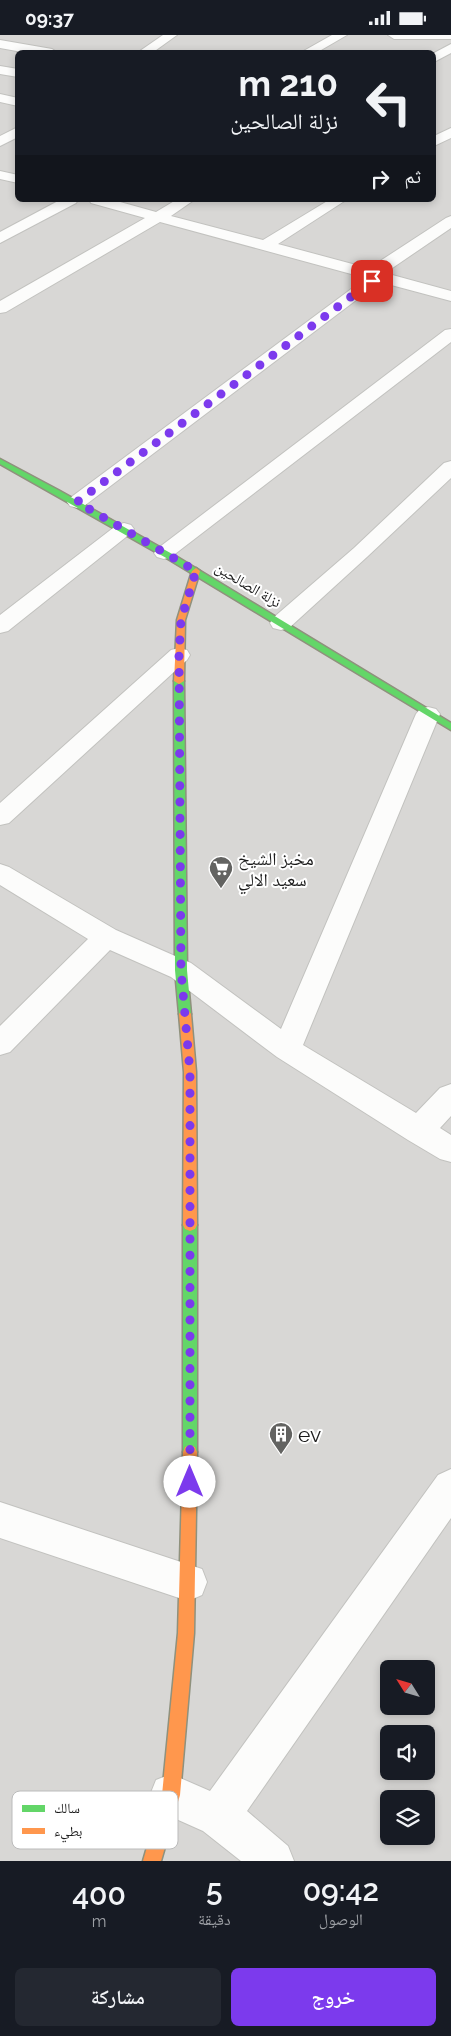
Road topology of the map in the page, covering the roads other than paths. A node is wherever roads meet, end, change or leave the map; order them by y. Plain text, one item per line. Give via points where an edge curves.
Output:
1 (171, 35) edge
2 (341, 35) edge
3 (394, 35) edge
4 (398, 35) edge
5 (451, 35) edge
6 (0, 44) edge
7 (451, 48) edge
8 (35, 50) edge
9 (148, 50) edge
10 (312, 50) edge
11 (436, 57) edge
12 (0, 70) edge
13 (15, 72) edge
14 (0, 98) edge
15 (15, 100) edge
16 (0, 125) edge
17 (15, 129) edge
18 (15, 132) edge
19 (0, 142) edge
20 (0, 175) edge
21 (15, 178) edge
22 (67, 202) edge
23 (103, 202) edge
24 (184, 202) edge
25 (336, 202) edge
26 (159, 217) junction
27 (451, 221) edge
28 (0, 238) edge
29 (266, 245) junction
30 (376, 274) junction
31 (451, 296) edge
32 (0, 308) edge
33 (451, 334) edge
34 (0, 461) edge
35 (451, 467) edge
36 (77, 502) junction
37 (124, 529) junction
38 (164, 553) junction
39 (196, 571) junction
40 (281, 623) junction
41 (0, 626) edge
42 (179, 655) junction
43 (428, 713) junction
44 (451, 727) edge
45 (0, 817) edge
46 (0, 873) edge
47 (106, 937) junction
48 (181, 970) junction
49 (0, 1044) edge
50 (287, 1049) junction
51 (451, 1096) edge
52 (419, 1131) junction
53 (451, 1150) edge
54 (451, 1487) edge
55 (0, 1520) edge
56 (188, 1582) junction
57 (171, 1791) edge
58 (178, 1798) edge
59 (218, 1816) junction
60 (274, 1861) edge

1 - 9 street
2 - 10 street
3 - 4 street
4 - 5 street
6 - 8 street
7 - 11 street
12 - 13 street
14 - 15 street
16 - 17 street
18 - 19 street
20 - 21 street
22 - 28 street
23 - 26 street
24 - 26 street
25 - 29 street
26 - 29 street
26 - 32 street
27 - 30 street via 380,268
29 - 30 street
30 - 31 street
30 - 36 street via 372,281
33 - 38 street
34 - 36 street, نزلة الصالحين
35 - 40 street
36 - 37 street, نزلة الصالحين
37 - 38 street, نزلة الصالحين
37 - 41 street
38 - 39 street, نزلة الصالحين
39 - 40 street, نزلة الصالحين
39 - 42 street via 181,620
40 - 43 street, نزلة الصالحين
42 - 45 street
42 - 48 street
43 - 44 street, نزلة الصالحين
43 - 50 street
46 - 47 street
47 - 48 street
47 - 49 street
48 - 50 street
48 - 56 street via 190,1072
50 - 52 street
51 - 52 street
52 - 53 street
54 - 59 street
55 - 56 street
56 - 57 street
58 - 59 street
59 - 60 street

